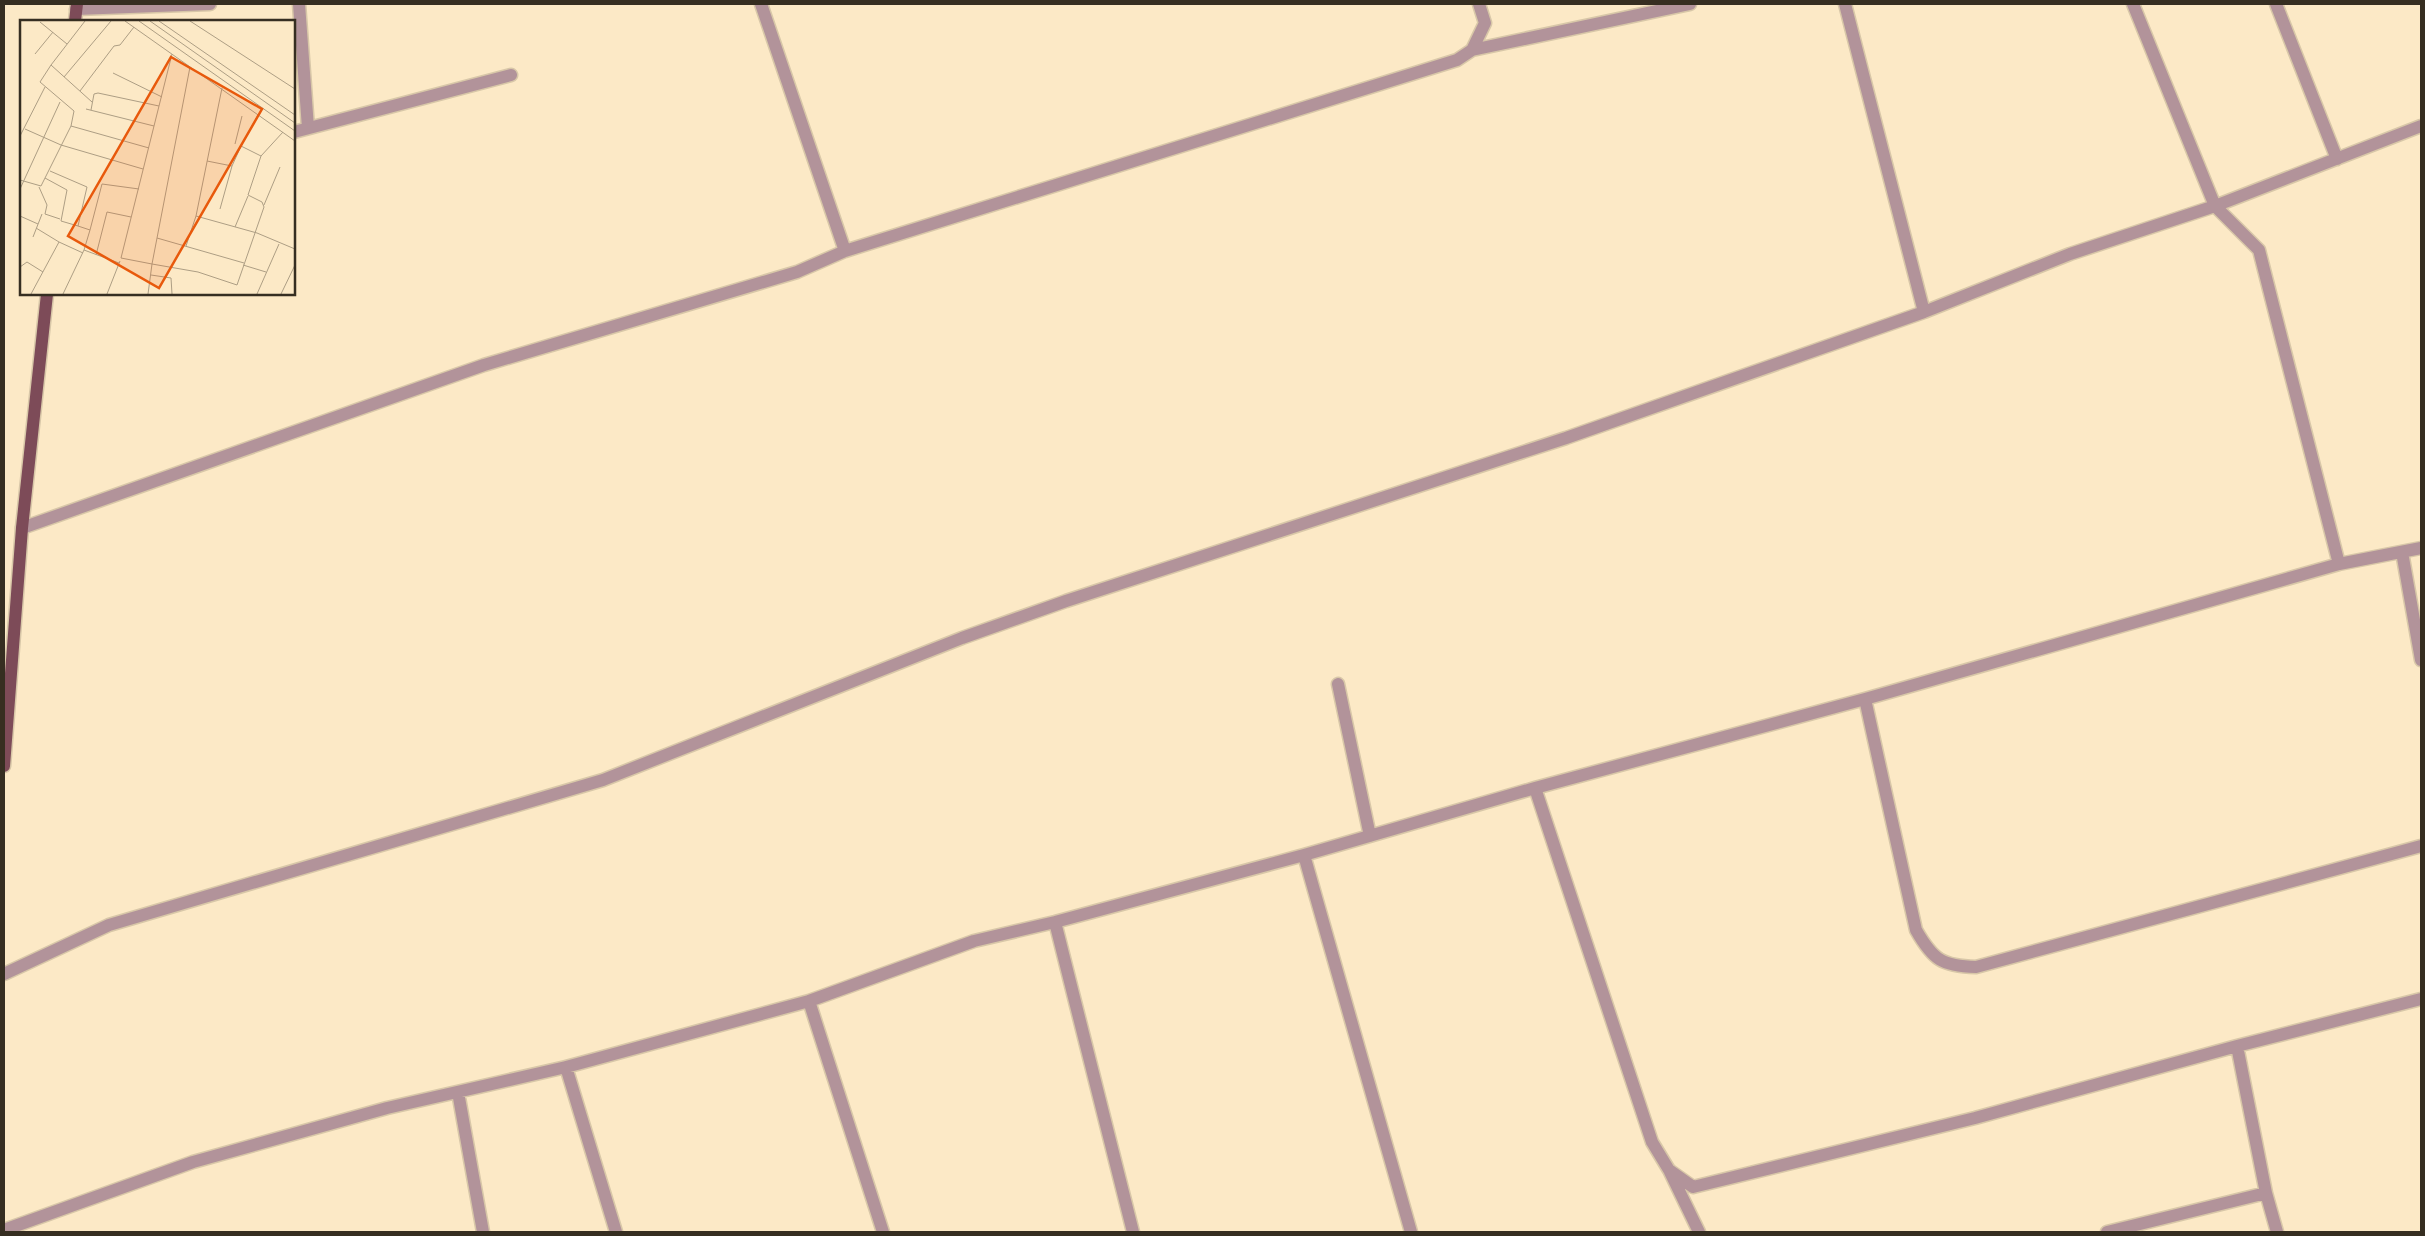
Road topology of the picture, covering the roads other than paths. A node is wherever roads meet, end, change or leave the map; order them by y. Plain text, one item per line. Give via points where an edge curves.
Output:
1 (210, 4) edge
2 (299, 4) edge
3 (761, 4) edge
4 (1479, 4) edge
5 (1690, 4) edge
6 (1846, 4) edge
7 (2133, 4) edge
8 (2276, 4) edge
9 (76, 11) edge
10 (1472, 50) junction
11 (511, 75) dead end
12 (2421, 126) edge
13 (308, 128) junction
14 (295, 132) edge
15 (2337, 159) junction
16 (2215, 206) junction
17 (845, 251) junction
18 (46, 295) edge
19 (1924, 312) junction
20 (22, 528) junction
21 (2421, 548) edge
22 (2402, 552) junction
23 (2339, 564) junction
24 (2421, 660) edge
25 (1338, 684) dead end
26 (1865, 699) junction
27 (4, 766) edge
28 (1535, 788) junction
29 (1370, 836) junction
30 (2421, 846) edge
31 (1304, 855) junction
32 (1055, 922) junction
33 (4, 974) edge
34 (2421, 999) edge
35 (809, 1001) junction
36 (2237, 1046) junction
37 (566, 1067) junction
38 (458, 1092) junction
39 (1669, 1170) junction
40 (2266, 1193) junction
41 (4, 1230) edge
42 (483, 1232) edge
43 (616, 1232) edge
44 (883, 1232) edge
45 (1133, 1232) edge
46 (1411, 1232) edge
47 (1699, 1232) edge
48 (2107, 1232) edge
49 (2277, 1232) edge

1 - 9 street
2 - 13 street
3 - 17 street
4 - 10 street via 1484,23
5 - 10 street
6 - 19 street
7 - 16 street
8 - 15 street
10 - 17 street via 1457,60
11 - 13 street
12 - 15 street
13 - 14 street
15 - 16 street
16 - 19 street via 2070,254
16 - 23 street via 2259,250
17 - 20 street via 797,272 484,365
18 - 20 main road
19 - 33 street via 1566,438 1066,601 962,638 603,780 109,925
20 - 27 main road
21 - 22 street
22 - 23 street
22 - 24 street
23 - 26 street
25 - 29 street
26 - 28 street
26 - 30 street via 1916,930 1942,963 1976,967
28 - 29 street
28 - 39 street via 1652,1142
29 - 31 street
31 - 32 street
31 - 46 street
32 - 35 street via 974,941
32 - 45 street
34 - 36 street
35 - 37 street
35 - 44 street
36 - 39 street via 1974,1118 1693,1187
36 - 40 street
37 - 38 street
37 - 43 street
38 - 41 street via 387,1108 193,1162
38 - 42 street
39 - 47 street
40 - 48 street
40 - 49 street

